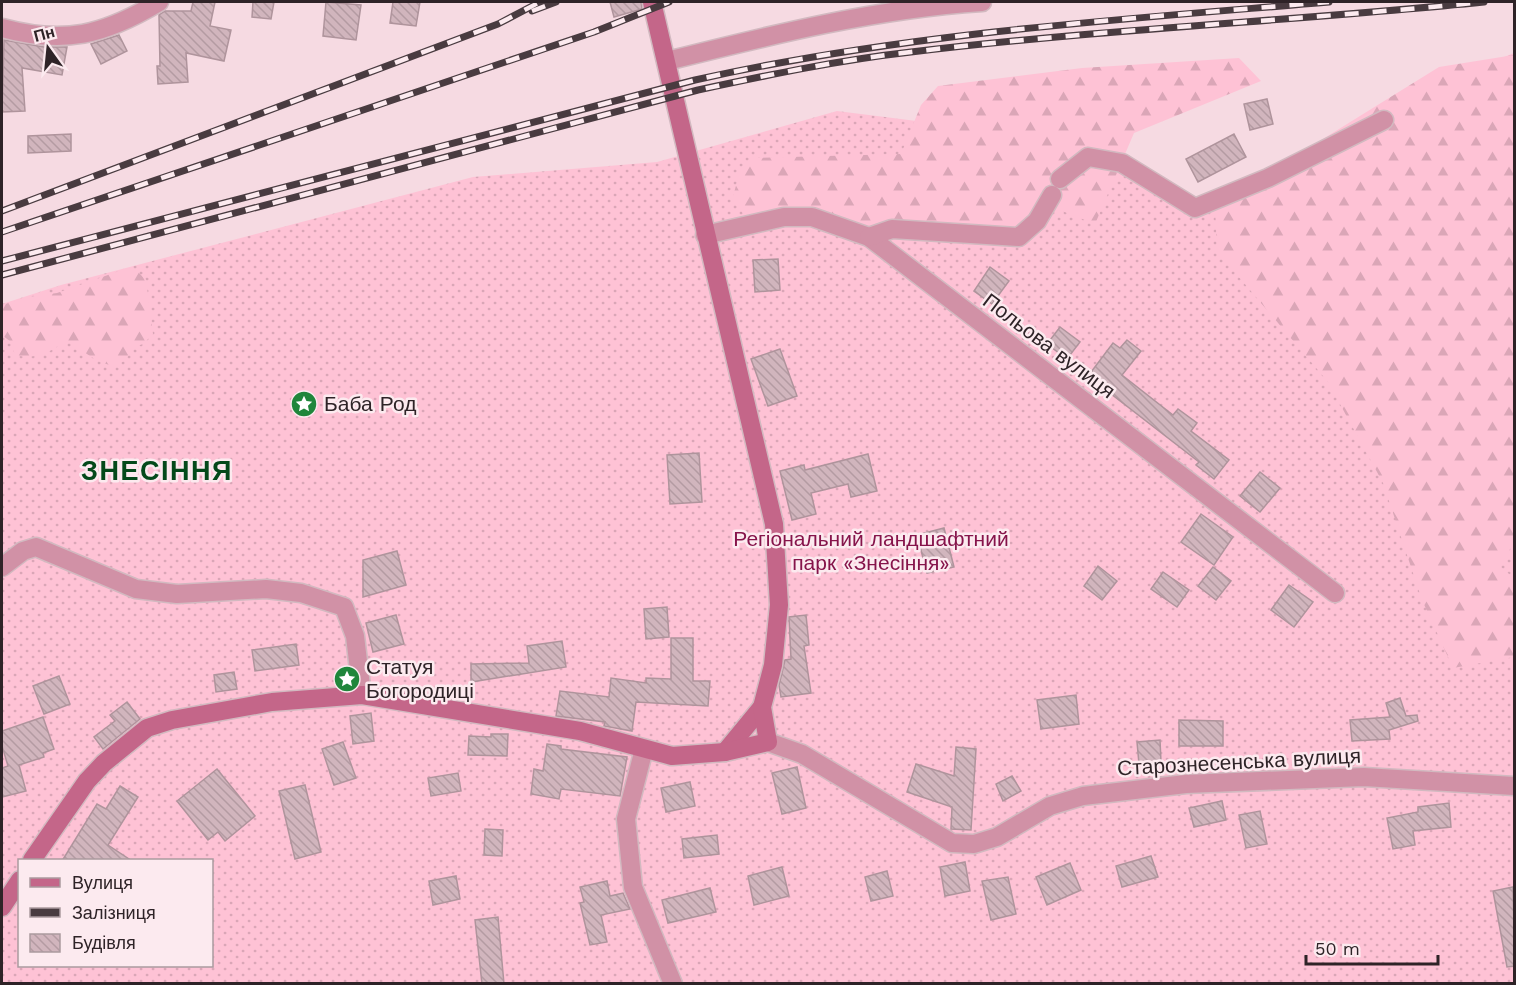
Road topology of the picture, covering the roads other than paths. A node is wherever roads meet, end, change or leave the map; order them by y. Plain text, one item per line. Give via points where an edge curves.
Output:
1 (159, 2) edge
2 (652, 2) edge
3 (982, 2) edge
4 (2, 28) edge
5 (667, 61) junction
6 (1384, 120) dead end
7 (705, 235) junction
8 (869, 237) junction
9 (2, 567) edge
10 (1335, 593) dead end
11 (362, 695) junction
12 (762, 707) junction
13 (768, 742) junction
14 (644, 749) junction
15 (725, 752) junction
16 (1515, 786) edge
17 (33, 859) edge
18 (18, 883) edge
19 (2, 906) edge
20 (673, 984) edge

1 - 4 street via 125,22 80,35 34,37
2 - 5 street
3 - 5 street via 918,6 812,25
5 - 7 street
6 - 8 street via 1268,178 1195,208 1122,163 1088,157 1056,187 1037,221 1019,237 892,229
7 - 8 street, Польова вулиця via 784,217 812,217
7 - 12 street via 774,524 779,605 773,665
8 - 10 street, Польова вулиця
9 - 11 street via 36,547 136,589 177,594 266,589 301,593 344,607 355,636
11 - 14 street via 579,731
11 - 17 street via 272,702 147,728 87,781
12 - 13 street
12 - 15 street
13 - 15 street
13 - 16 street, Старознесенська вулиця via 802,754 952,843 974,844 997,837 1050,806 1083,796 1174,785 1364,777
14 - 15 street via 672,756
14 - 20 street via 626,819 633,887
18 - 19 street

